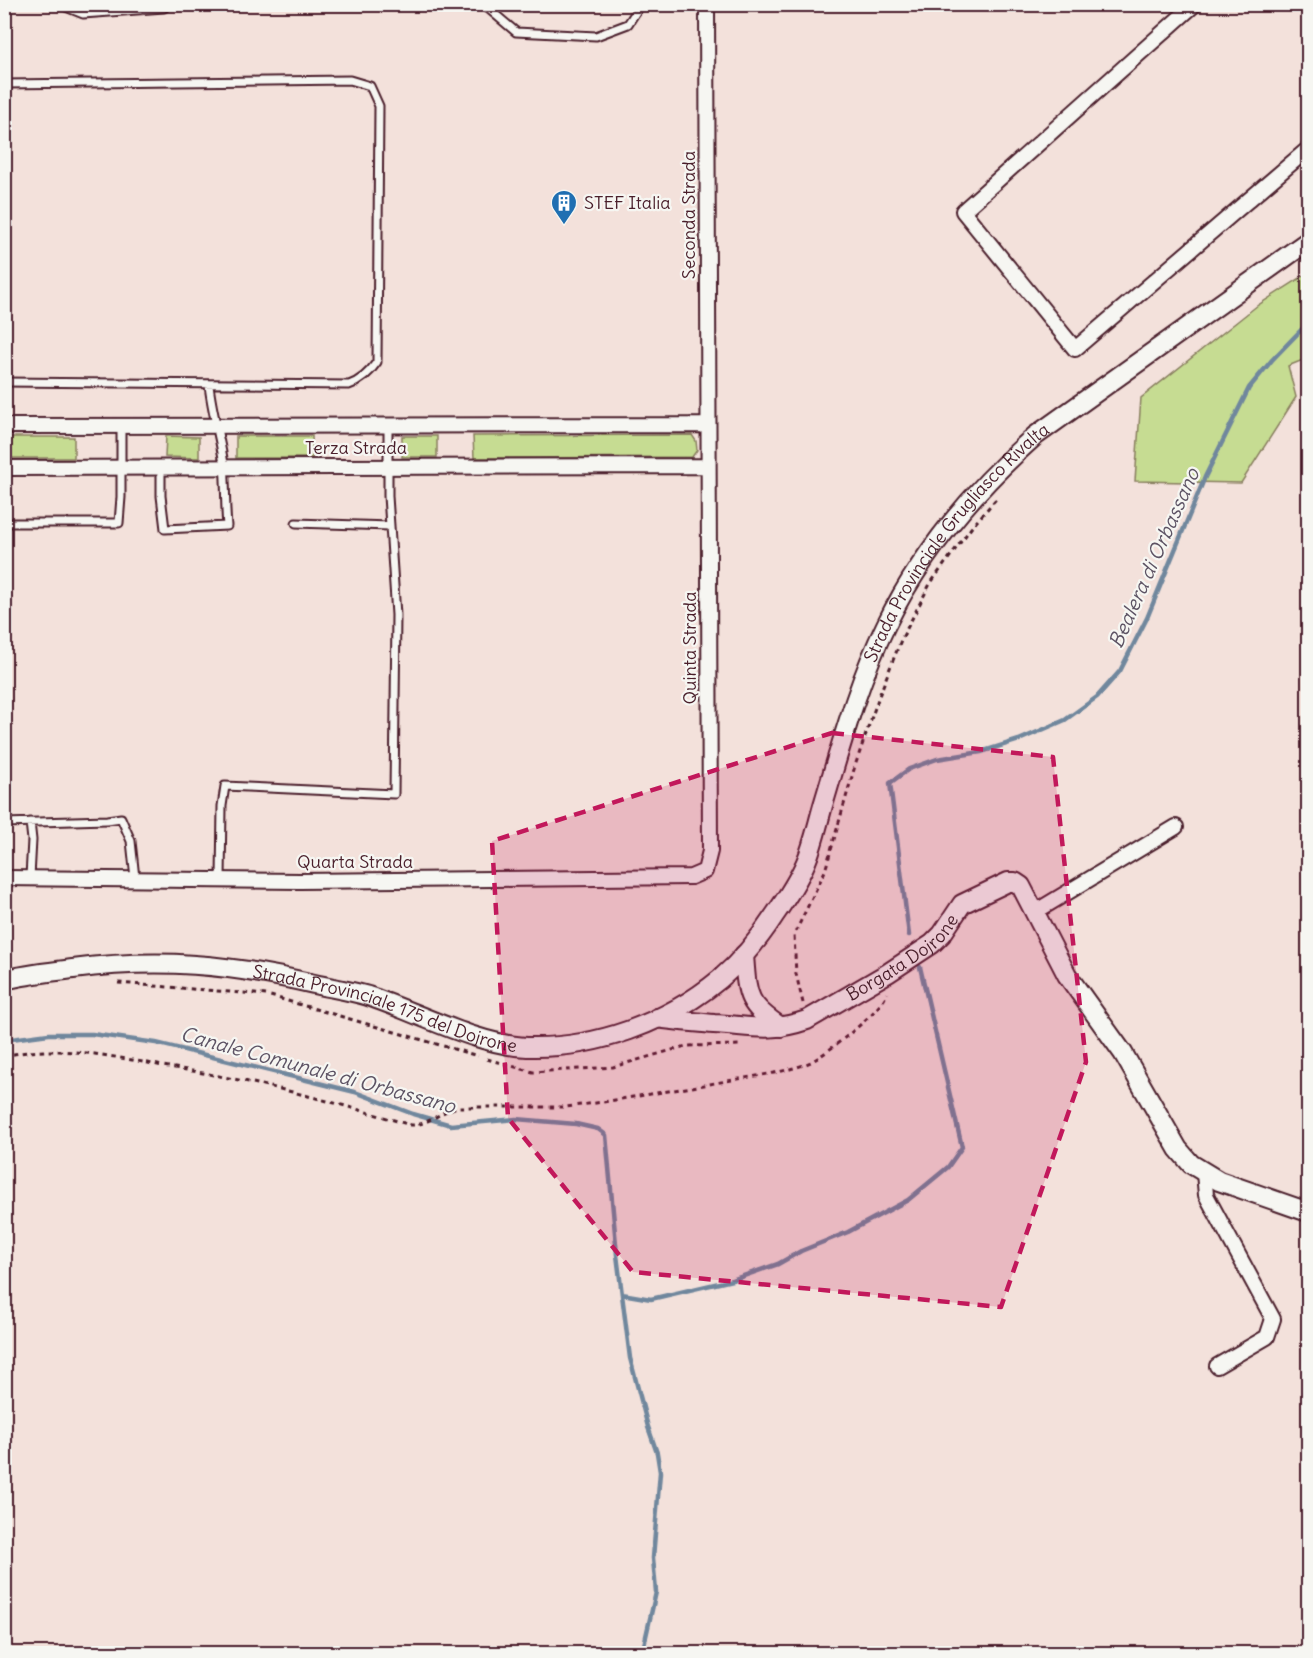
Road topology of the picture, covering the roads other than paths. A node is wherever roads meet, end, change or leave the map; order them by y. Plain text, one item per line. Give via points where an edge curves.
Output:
1 (58, 4) edge
2 (170, 4) edge
3 (483, 4) edge
4 (641, 4) edge
5 (707, 4) edge
6 (1194, 4) edge
7 (4, 84) edge
8 (1308, 149) edge
9 (1308, 241) edge
10 (4, 382) edge
11 (209, 385) junction
12 (388, 425) junction
13 (707, 425) junction
14 (4, 426) edge
15 (218, 426) junction
16 (121, 427) junction
17 (707, 465) junction
18 (224, 466) junction
19 (388, 466) junction
20 (161, 467) junction
21 (4, 468) edge
22 (121, 468) junction
23 (4, 522) edge
24 (296, 523) dead end
25 (390, 526) junction
26 (30, 822) junction
27 (4, 823) edge
28 (1176, 827) dead end
29 (705, 871) joint
30 (30, 877) junction
31 (4, 878) edge
32 (135, 878) junction
33 (221, 879) junction
34 (1035, 912) junction
35 (744, 955) junction
36 (4, 980) edge
37 (657, 1018) junction
38 (781, 1027) junction
39 (1204, 1173) junction
40 (1308, 1212) edge
41 (1217, 1366) dead end

1 - 2 lane via 83,14 164,8
3 - 4 lane via 516,32 596,36 628,24
5 - 13 street, Seconda Strada
6 - 8 street via 963,211 1074,349
7 - 11 lane via 350,80 370,86 379,106 377,362 349,385
9 - 35 street, Strada Provinciale Grugliasco Rivalta via 1035,436 1002,466 943,532 917,568 885,626 857,692 806,862 787,898
10 - 11 lane
11 - 15 lane
12 - 13 street, Terza Strada
12 - 15 street, Terza Strada
12 - 19 lane
13 - 17 street, Quinta Strada
14 - 16 street, Terza Strada
15 - 16 street, Terza Strada
15 - 18 lane
16 - 22 lane
17 - 19 street, Terza Strada
17 - 29 street, Quinta Strada via 710,852
18 - 19 street, Terza Strada
18 - 20 street, Terza Strada
18 - 20 lane via 227,526 165,529
19 - 25 lane
20 - 22 street, Terza Strada
21 - 22 street, Terza Strada
22 - 23 lane via 119,523
24 - 25 lane
25 - 33 lane via 396,615 394,794 225,786
26 - 27 lane
26 - 30 lane
26 - 32 lane via 121,818 131,841
28 - 34 street
29 - 33 street, Quarta Strada via 691,877
30 - 31 street, Quarta Strada
30 - 32 street, Quarta Strada
32 - 33 street, Quarta Strada
34 - 38 street, Borgata Dojrone via 1021,886 1008,882 962,904 932,944 888,973 807,1020
34 - 39 street, Borgata Dojrone via 1067,975 1123,1053 1178,1149
35 - 37 street, Strada Provinciale 175 del Dojrone via 693,999
35 - 38 street via 749,998 763,1015
36 - 37 street, Strada Provinciale 175 del Dojrone via 113,963 182,962 265,972 366,996 488,1040 523,1047 563,1046 606,1038
37 - 38 street, Borgata Dojrone via 763,1029
39 - 40 street, Borgata Dojrone
39 - 41 street via 1206,1195 1273,1319 1267,1337

